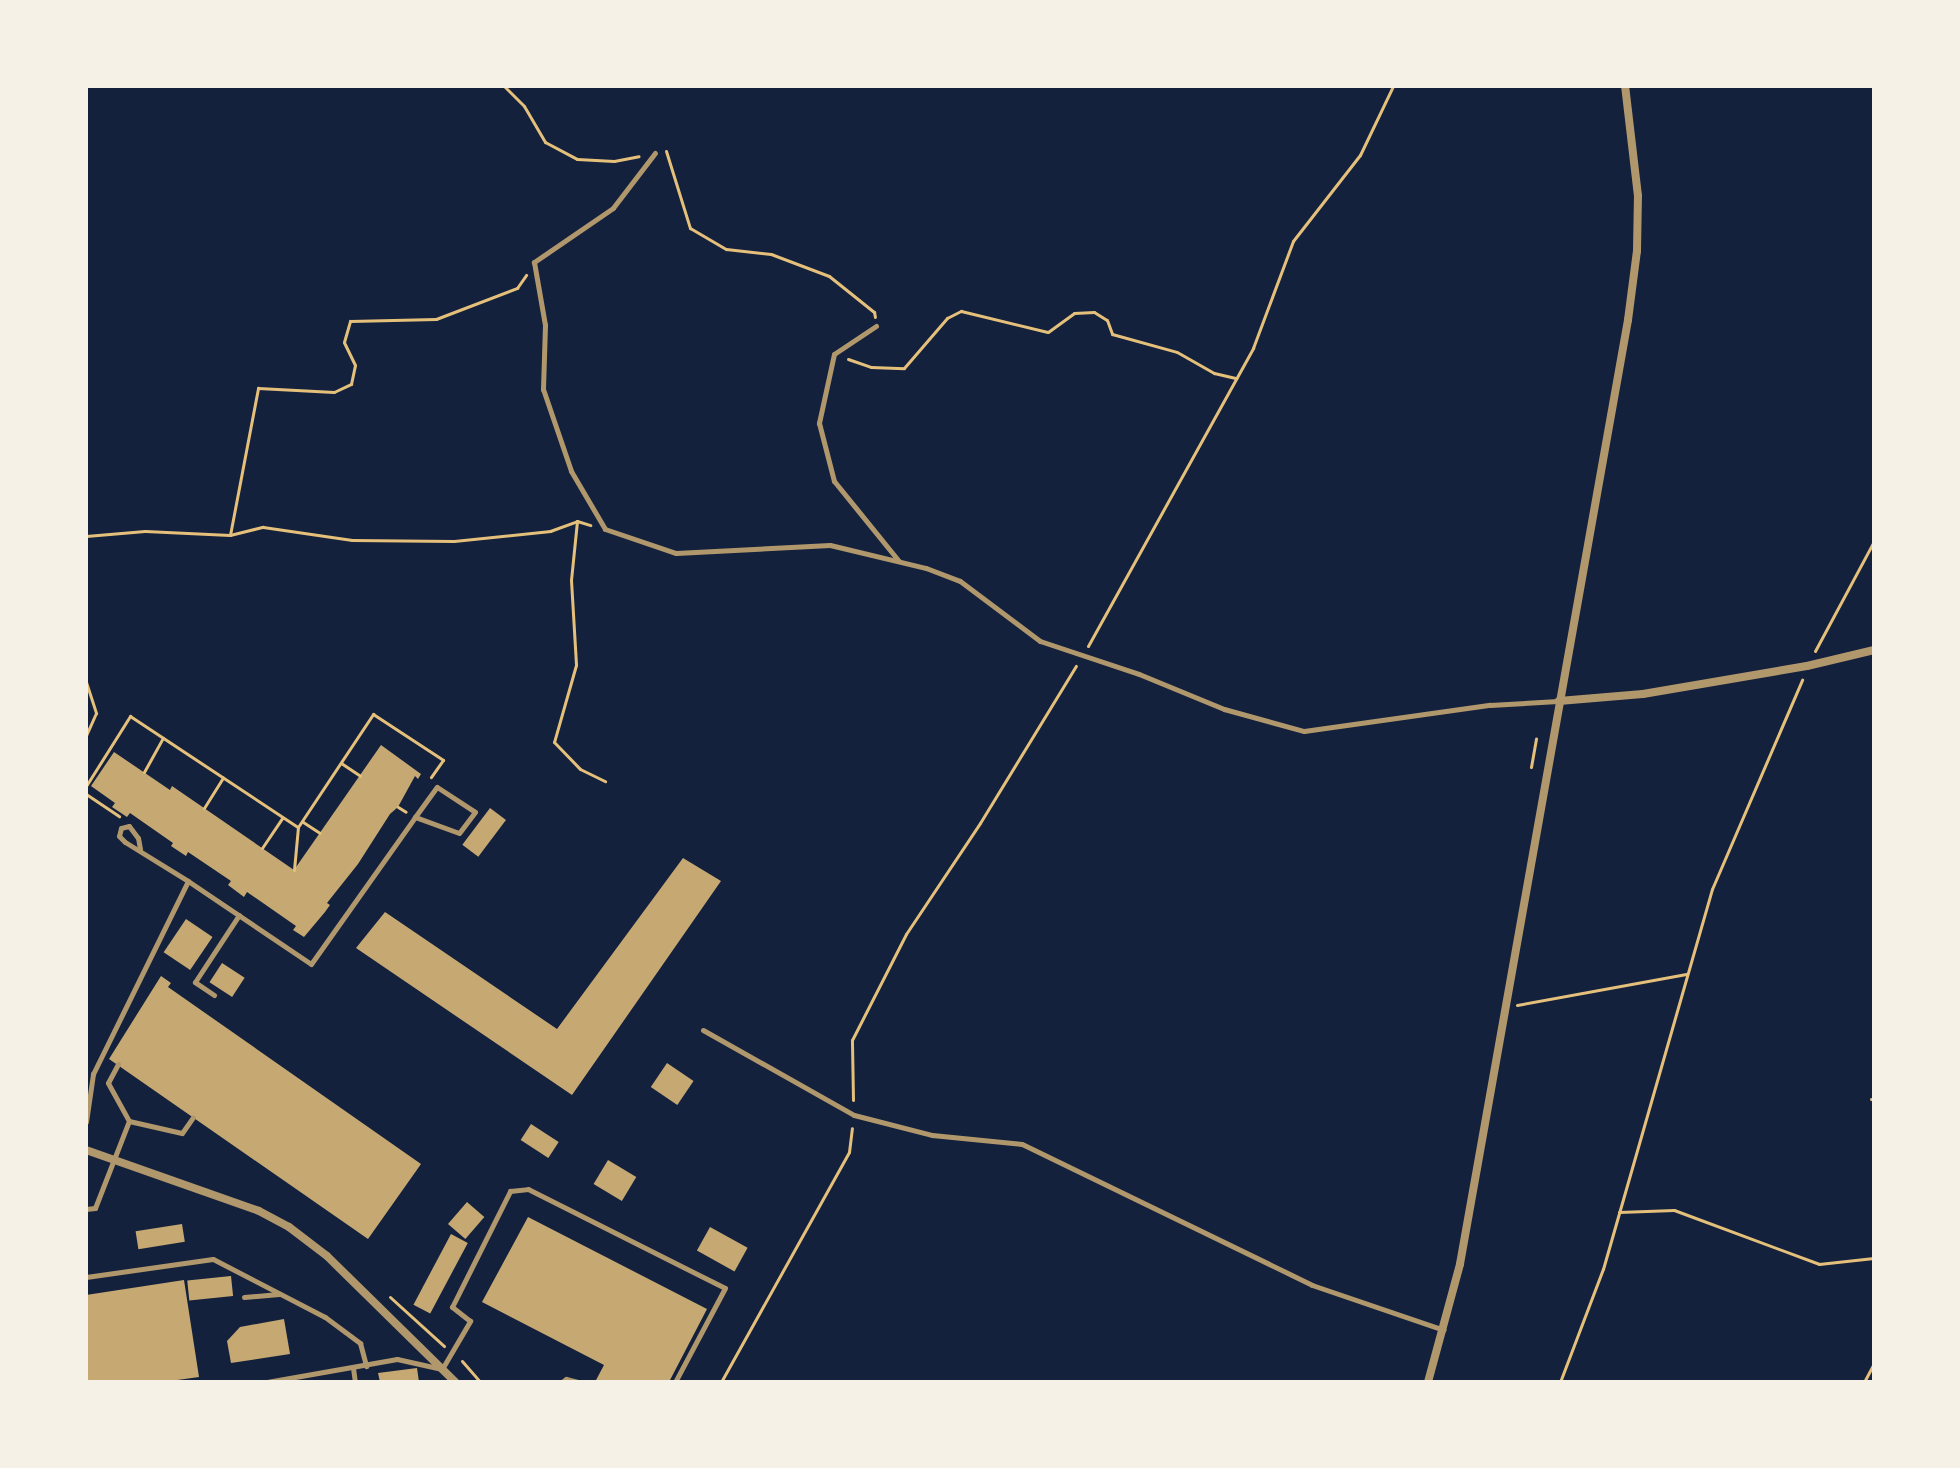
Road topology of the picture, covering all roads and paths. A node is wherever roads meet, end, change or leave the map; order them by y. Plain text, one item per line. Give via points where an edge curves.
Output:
1 (504, 86) edge
2 (1393, 86) edge
3 (1625, 86) edge
4 (655, 153) junction
5 (534, 262) junction
6 (876, 326) joint
7 (834, 354) junction
8 (1236, 378) junction
9 (577, 521) junction
10 (605, 529) junction
11 (230, 535) junction
12 (86, 536) edge
13 (1874, 541) edge
14 (899, 561) junction
15 (1874, 650) edge
16 (1082, 657) junction
17 (1807, 666) junction
18 (86, 682) edge
19 (1559, 701) junction
20 (86, 735) edge
21 (163, 738) junction
22 (1536, 738) dead end
23 (341, 763) junction
24 (1531, 767) dead end
25 (144, 772) dead end
26 (360, 776) dead end
27 (223, 778) junction
28 (605, 781) dead end
29 (86, 786) edge
30 (425, 786) dead end
31 (86, 794) edge
32 (398, 807) dead end
33 (204, 808) dead end
34 (283, 817) junction
35 (415, 817) junction
36 (302, 821) junction
37 (128, 823) dead end
38 (398, 823) dead end
39 (298, 827) junction
40 (320, 833) dead end
41 (262, 848) dead end
42 (140, 849) junction
43 (294, 870) dead end
44 (188, 881) junction
45 (239, 915) junction
46 (1686, 974) junction
47 (214, 995) dead end
48 (1506, 1007) junction
49 (703, 1030) dead end
50 (118, 1064) dead end
51 (854, 1115) junction
52 (193, 1117) dead end
53 (129, 1121) junction
54 (86, 1122) edge
55 (86, 1150) edge
56 (114, 1160) junction
57 (86, 1209) edge
58 (1619, 1212) junction
59 (1874, 1258) edge
60 (86, 1277) edge
61 (280, 1293) junction
62 (389, 1296) dead end
63 (244, 1297) dead end
64 (1445, 1330) junction
65 (452, 1352) junction
66 (1874, 1363) edge
67 (366, 1366) junction
68 (353, 1368) junction
69 (442, 1369) junction
70 (267, 1382) edge
71 (355, 1382) edge
72 (455, 1382) edge
73 (480, 1382) edge
74 (562, 1382) edge
75 (578, 1382) edge
76 (675, 1382) edge
77 (721, 1382) edge
78 (1428, 1382) edge
79 (1560, 1382) edge
80 (1864, 1382) edge

1 - 4 path via 524,106 545,142 577,159 614,161
2 - 8 path via 1360,155 1293,241 1253,348
3 - 19 street via 1638,196 1637,251
4 - 5 lane via 613,208
4 - 6 path via 662,147 670,156 690,228 726,249 771,254 829,276 874,312
5 - 10 lane via 545,325 543,389 571,471
5 - 11 path via 517,288 436,319 350,321 344,342 355,365 351,384 334,392 258,388
6 - 7 lane
7 - 8 path via 871,367 904,368 947,318 961,311 1048,332 1074,313 1094,312 1107,320 1112,334 1177,352 1214,373
7 - 14 lane via 819,423 834,481
8 - 16 path
9 - 10 path
9 - 11 path via 550,531 454,541 352,540 263,527
9 - 28 path via 571,580 576,665 554,742 580,769
10 - 14 lane via 676,553 830,545
11 - 12 path via 145,531
13 - 17 path
14 - 16 lane via 960,581 1040,641
15 - 17 street
16 - 19 lane via 1224,709 1304,731 1490,705
16 - 51 path via 906,934 852,1040
17 - 19 street via 1643,694
17 - 46 path via 1712,889
18 - 20 path via 96,713
19 - 48 street
21 - 25 path
21 - 27 path
21 - 29 path via 130,716
22 - 24 path
23 - 26 path
23 - 30 path via 373,714 443,760
23 - 36 path
27 - 33 path
27 - 34 path
31 - 37 path
32 - 38 path via 406,812
34 - 39 path
34 - 41 path
35 - 35 lane via 437,787 475,812 459,833
35 - 45 lane via 311,964
36 - 39 path
36 - 40 path
39 - 43 path
42 - 42 lane via 119,836 121,828 129,826
42 - 44 lane
44 - 45 lane
44 - 54 lane via 93,1074
45 - 47 lane via 195,982
46 - 48 path
46 - 58 path
48 - 64 street
49 - 51 lane
50 - 53 lane via 108,1083
51 - 64 lane via 932,1135 1022,1144 1312,1285
51 - 77 path via 849,1152
52 - 53 lane via 182,1133
53 - 56 lane
55 - 56 street
56 - 57 lane via 95,1208
56 - 69 street via 259,1211 298,1232
58 - 59 path via 1674,1210 1819,1264
58 - 79 path
60 - 61 lane via 213,1259
61 - 63 lane
61 - 67 lane via 360,1343
62 - 65 path
64 - 78 street
65 - 69 lane
65 - 73 path
65 - 76 lane via 470,1321 452,1307 510,1191 528,1189 725,1288
66 - 80 path
67 - 68 lane
67 - 69 lane via 397,1359
68 - 70 lane
68 - 71 lane
69 - 72 street
74 - 75 lane

